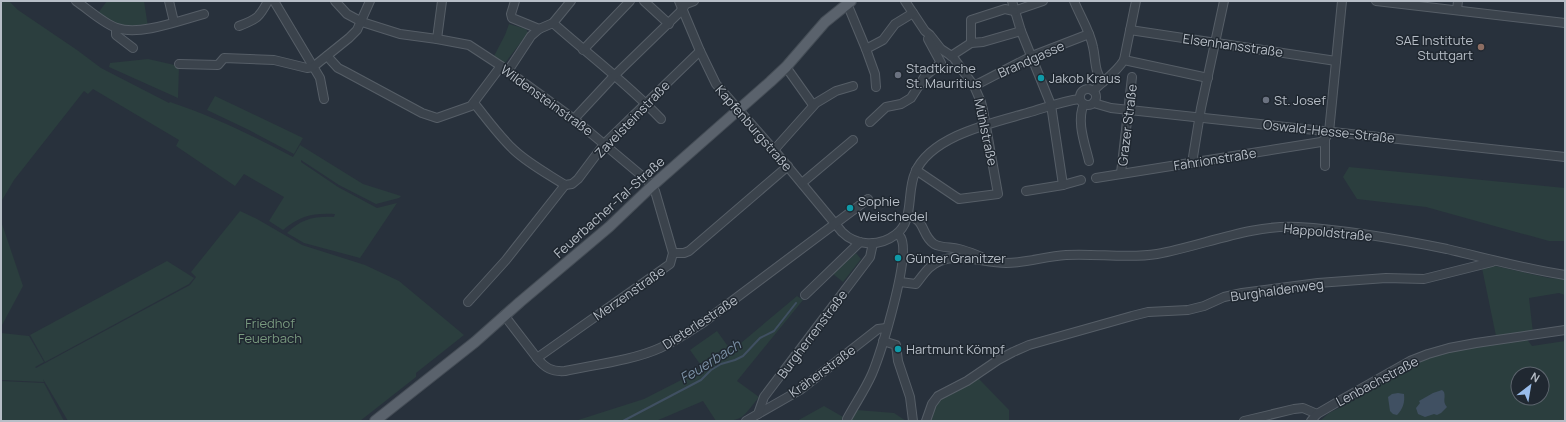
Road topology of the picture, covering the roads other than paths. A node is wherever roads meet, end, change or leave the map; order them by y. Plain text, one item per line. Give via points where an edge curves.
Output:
1 (76, 1) edge
2 (169, 1) edge
3 (268, 1) edge
4 (274, 1) edge
5 (335, 1) edge
6 (370, 1) edge
7 (442, 1) edge
8 (515, 1) edge
9 (571, 1) edge
10 (630, 1) edge
11 (644, 1) edge
12 (680, 1) edge
13 (694, 1) edge
14 (905, 1) edge
15 (1012, 1) edge
16 (1043, 1) edge
17 (1074, 1) edge
18 (1136, 1) edge
19 (1224, 1) edge
20 (1342, 1) edge
21 (1376, 1) edge
22 (1458, 1) edge
23 (848, 2) edge
24 (683, 10) junction
25 (1457, 10) junction
26 (1014, 11) junction
27 (913, 13) junction
28 (204, 14) dead end
29 (174, 22) junction
30 (362, 22) junction
31 (1565, 22) edge
32 (553, 23) junction
33 (669, 24) junction
34 (239, 26) dead end
35 (116, 28) junction
36 (539, 29) junction
37 (1021, 30) junction
38 (1130, 30) junction
39 (925, 31) junction
40 (1089, 34) junction
41 (437, 39) junction
42 (1215, 42) junction
43 (972, 44) junction
44 (133, 48) dead end
45 (866, 49) junction
46 (583, 50) junction
47 (700, 51) junction
48 (327, 56) junction
49 (951, 56) junction
50 (1032, 56) junction
51 (1124, 60) junction
52 (1336, 61) junction
53 (179, 64) dead end
54 (501, 66) junction
55 (313, 67) junction
56 (786, 67) junction
57 (508, 71) junction
58 (614, 76) junction
59 (1132, 77) dead end
60 (1208, 78) junction
61 (1103, 82) junction
62 (853, 86) dead end
63 (974, 86) junction
64 (876, 87) dead end
65 (1093, 91) junction
66 (324, 99) dead end
67 (1082, 101) junction
68 (1094, 102) junction
69 (474, 103) junction
70 (646, 103) junction
71 (813, 105) junction
72 (1051, 105) junction
73 (738, 110) junction
74 (1128, 110) junction
75 (1200, 117) junction
76 (574, 119) junction
77 (661, 119) dead end
78 (870, 122) dead end
79 (986, 124) junction
80 (1327, 135) junction
81 (852, 140) dead end
82 (605, 143) junction
83 (774, 150) junction
84 (1565, 157) edge
85 (1089, 161) dead end
86 (1192, 162) junction
87 (788, 166) junction
88 (1325, 166) dead end
89 (916, 170) junction
90 (1121, 173) junction
91 (1096, 178) dead end
92 (1081, 180) dead end
93 (802, 183) junction
94 (565, 185) junction
95 (1063, 185) junction
96 (652, 186) junction
97 (1026, 191) dead end
98 (868, 199) dead end
99 (908, 215) junction
100 (835, 224) junction
101 (897, 234) junction
102 (860, 242) junction
103 (873, 244) junction
104 (673, 253) junction
105 (1494, 261) junction
106 (996, 263) junction
107 (1565, 275) edge
108 (900, 282) junction
109 (805, 295) dead end
110 (468, 302) dead end
111 (504, 316) junction
112 (886, 328) junction
113 (1565, 330) edge
114 (883, 341) junction
115 (537, 358) junction
116 (758, 414) junction
117 (1318, 414) junction
118 (847, 419) dead end
119 (375, 421) edge
120 (746, 421) edge
121 (913, 421) edge
122 (926, 421) edge
123 (1244, 421) edge
124 (1311, 421) edge

1 - 35 street
2 - 29 street
3 - 34 street via 261,15
4 - 55 street
5 - 30 street, Wildensteinstraße via 347,14
6 - 30 street
7 - 41 street
8 - 36 street via 512,18
9 - 32 street
10 - 46 street
11 - 33 street
12 - 24 street, Kapfenburgstraße
13 - 24 street via 686,4
14 - 27 street, Mühlstraße
15 - 26 street
16 - 26 street
17 - 40 street
18 - 38 street, Grazer Straße
19 - 42 street
20 - 52 street
21 - 25 street
22 - 25 street
23 - 45 street
23 - 56 main road, Feuerbacher-Tal-Straße via 824,22
24 - 33 street
24 - 47 street, Kapfenburgstraße
25 - 31 street
26 - 37 street
26 - 43 street via 1005,9 971,20
27 - 39 street, Mühlstraße
27 - 45 street via 897,22 883,40
28 - 29 street
29 - 35 street via 135,31
30 - 41 street, Wildensteinstraße via 400,34
30 - 48 street via 349,38
32 - 36 street
32 - 46 street
33 - 58 street
35 - 44 street via 119,38
36 - 57 street
37 - 43 street
37 - 50 street
38 - 42 street, Elsenhansstraße
38 - 51 street, Grazer Straße
39 - 49 street, Mühlstraße
39 - 78 street via 941,63 925,76 912,98 901,104 886,107
40 - 50 street, Brandgasse
40 - 61 street via 1098,75
41 - 54 street, Wildensteinstraße via 469,45
42 - 52 street, Elsenhansstraße
42 - 60 street
43 - 49 street
45 - 64 street via 875,74
46 - 58 street
47 - 70 street, Zavelsteinstraße
47 - 73 street, Kapfenburgstraße via 716,84
48 - 55 street
48 - 69 street via 338,68 428,116 440,118 467,109
49 - 63 street, Mühlstraße
50 - 63 street, Brandgasse
50 - 72 street
51 - 60 street
51 - 61 street, Grazer Straße
52 - 80 street
53 - 55 street via 218,65 224,58 274,60 307,68
54 - 57 street, Wildensteinstraße
54 - 69 street
55 - 66 street via 320,78
56 - 71 street
56 - 73 main road, Feuerbacher-Tal-Straße
57 - 76 street, Wildensteinstraße
58 - 70 street
58 - 76 street
59 - 74 street, Grazer Straße
60 - 75 street
61 - 65 street, Grazer Straße
62 - 71 street via 830,94
63 - 79 street, Mühlstraße
65 - 67 street, Oswald-Hesse-Straße via 1085,90 1081,93
65 - 68 street via 1096,95
67 - 68 street, Oswald-Hesse-Straße via 1088,105
67 - 72 street, Oswald-Hesse-Straße
67 - 85 street via 1080,120
68 - 74 street, Oswald-Hesse-Straße
69 - 94 street via 515,151
70 - 77 street
70 - 82 street, Zavelsteinstraße
71 - 83 street
72 - 79 street
72 - 95 street
73 - 83 street, Kapfenburgstraße
73 - 96 main road, Feuerbacher-Tal-Straße
74 - 75 street, Oswald-Hesse-Straße
74 - 90 street, Grazer Straße
75 - 80 street, Oswald-Hesse-Straße
75 - 86 street
76 - 82 street, Wildensteinstraße
79 - 89 street via 940,146 927,156
79 - 89 street, Mühlstraße via 998,194 959,199
80 - 84 street, Oswald-Hesse-Straße
80 - 86 street, Fahrionstraße via 1321,142
80 - 88 street
81 - 93 street
82 - 94 street, Zavelsteinstraße via 578,179 572,184
82 - 96 street, Wildensteinstraße
83 - 87 street, Kapfenburgstraße
86 - 90 street, Fahrionstraße
87 - 93 street, Kapfenburgstraße
87 - 104 street, Merzenstraße via 689,251
89 - 99 street via 911,185
90 - 91 street, Fahrionstraße
92 - 95 street
93 - 100 street, Kapfenburgstraße
94 - 110 street, Zavelsteinstraße via 506,260
95 - 97 street
96 - 104 street, Wildensteinstraße via 661,207
96 - 111 main road, Feuerbacher-Tal-Straße via 609,227
98 - 100 street, Dieterlestraße
99 - 101 street
99 - 106 street, Happoldstraße via 920,221 935,244 960,249
100 - 102 street, Kapfenburgstraße via 845,235
100 - 115 street, Dieterlestraße via 704,322 659,349 565,372 552,371
101 - 103 street
101 - 108 street via 903,246
102 - 103 street
102 - 109 street
103 - 116 street, Burgherrenstraße via 870,257 764,396
104 - 115 street, Merzenstraße via 668,266
105 - 106 street, Happoldstraße via 1415,242 1285,226 1154,255 1065,255 1020,263
105 - 107 street, Happoldstraße
105 - 122 street, Burghaldenweg via 1424,279 1386,278 1318,283 1234,294 1188,310 1148,312 1029,345 998,360 967,381 938,396
106 - 108 street, Happoldstraße via 961,257 949,258 930,268 916,284
108 - 112 street
111 - 115 street, Dieterlestraße
111 - 119 main road, Feuerbacher-Tal-Straße
112 - 114 street
112 - 116 street, Kräherstraße via 878,329 800,390
113 - 117 street, Lenbachstraße via 1476,342 1428,354 1410,361
114 - 118 street via 871,375
114 - 121 street via 896,345 898,361 910,397
116 - 120 street
117 - 123 street via 1303,408
117 - 124 street, Lenbachstraße

